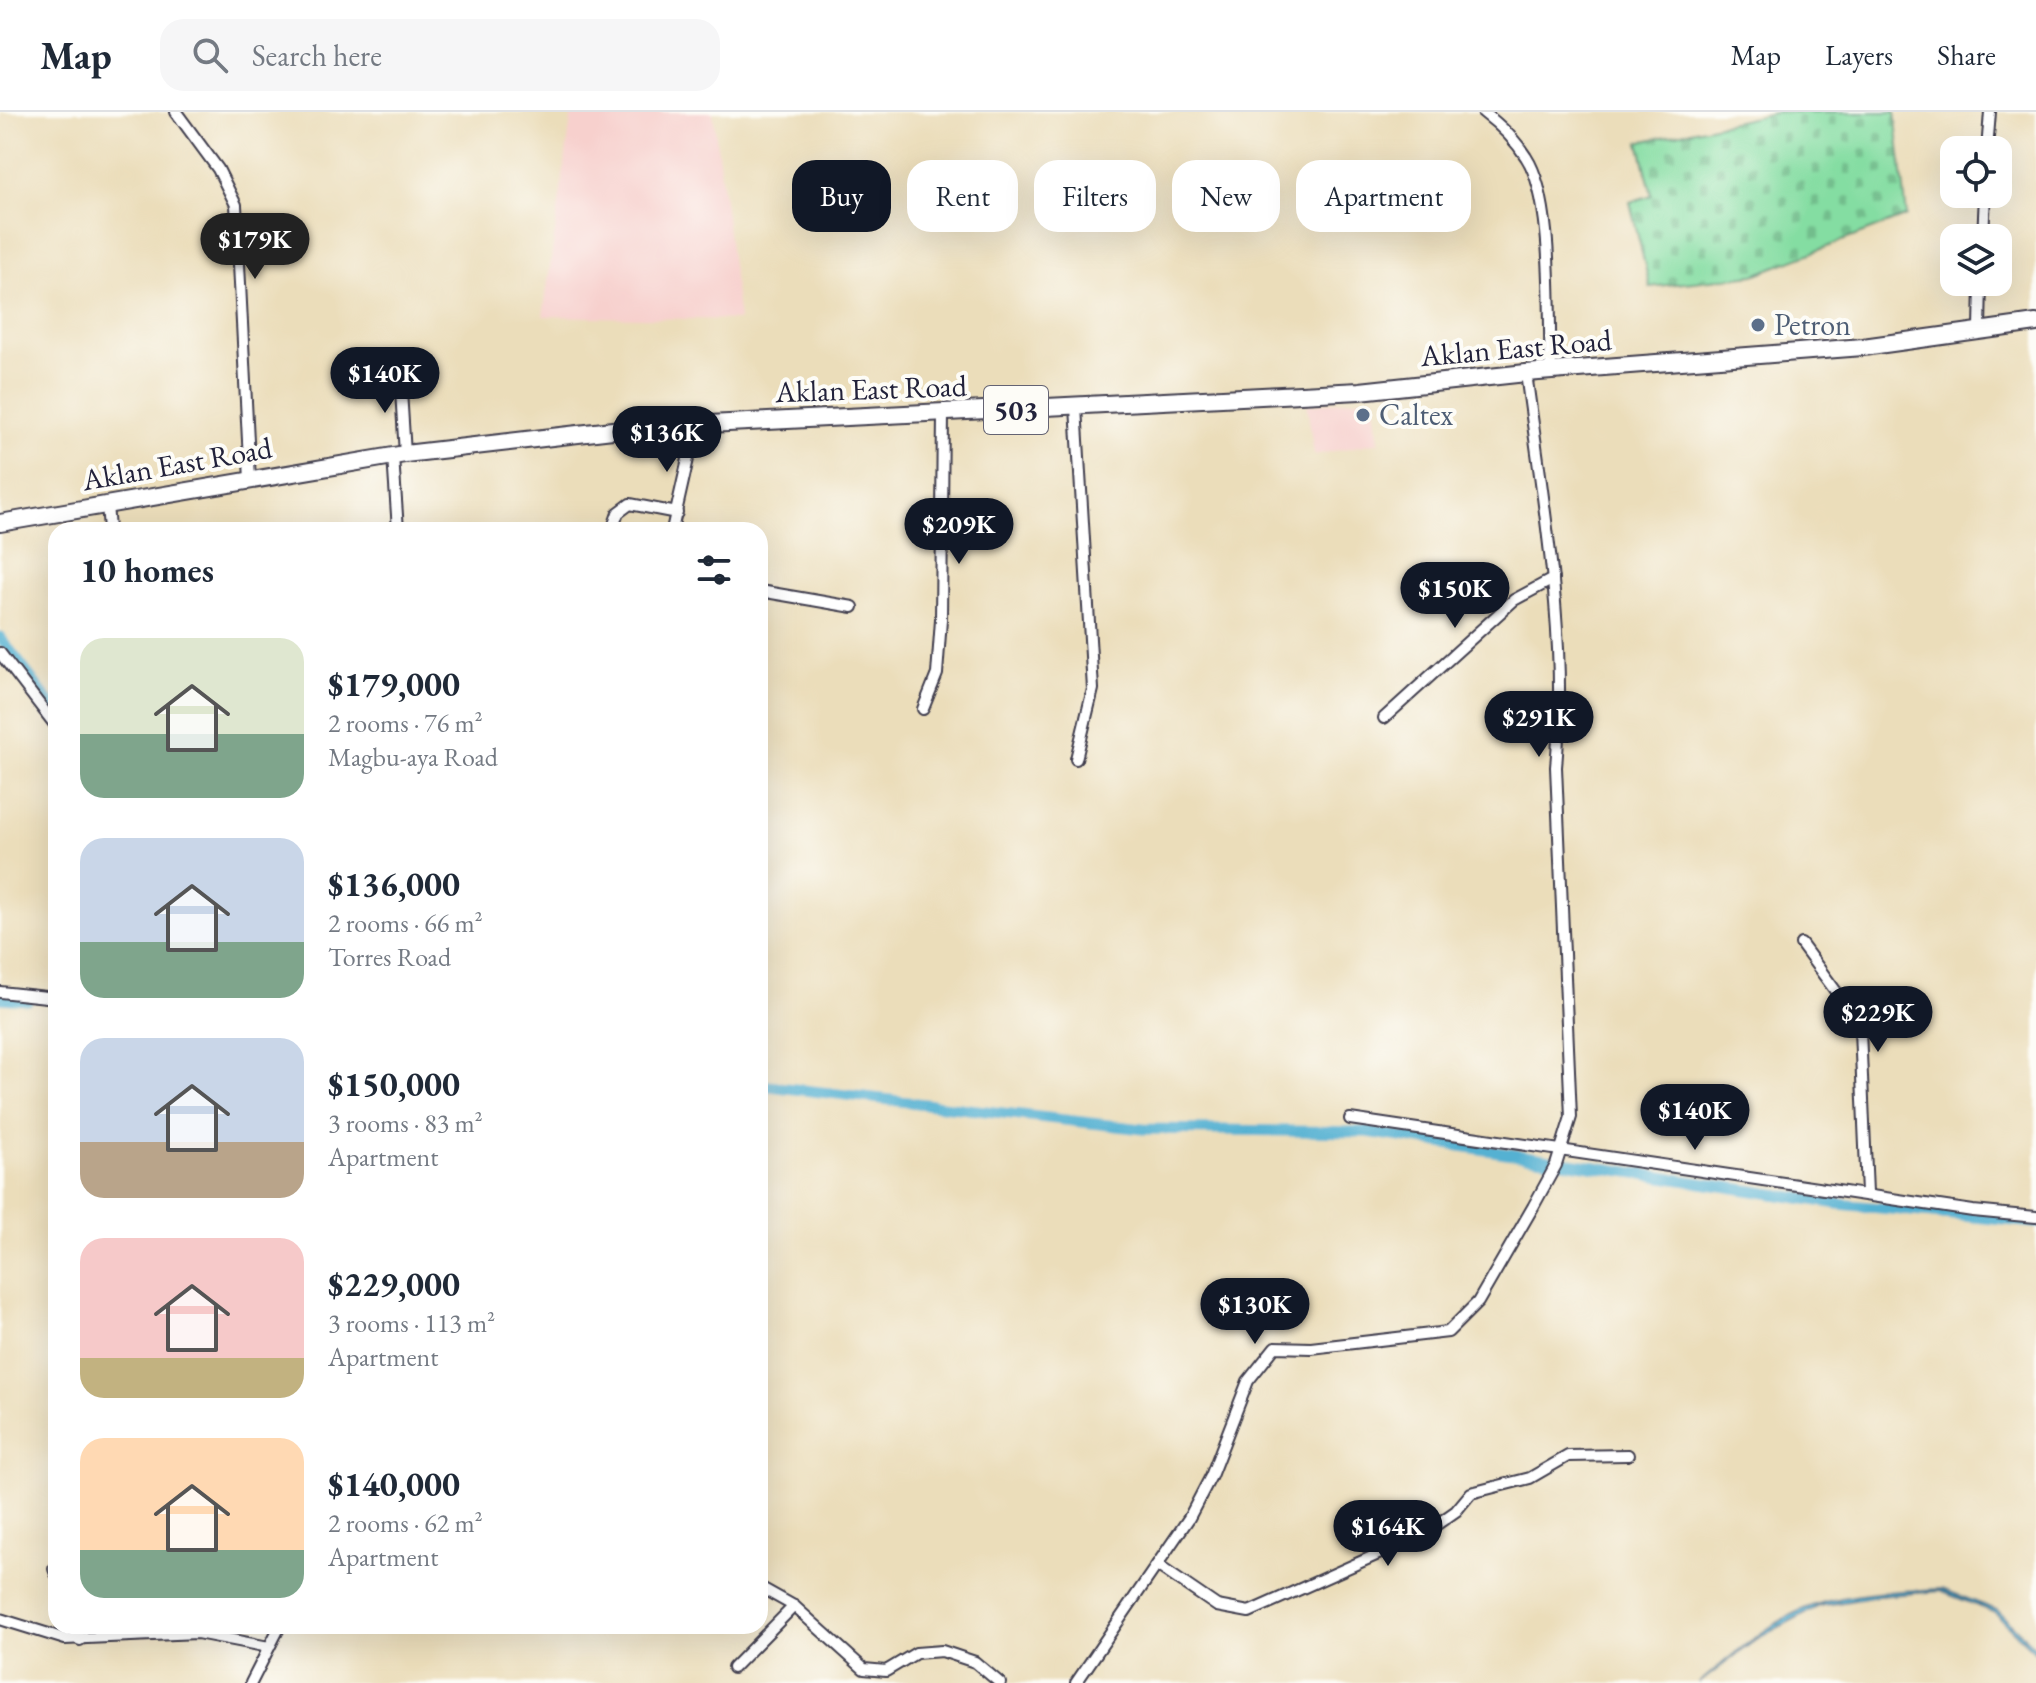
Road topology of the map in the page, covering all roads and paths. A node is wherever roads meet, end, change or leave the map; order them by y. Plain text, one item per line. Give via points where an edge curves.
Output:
1 (176, 112) edge
2 (1483, 112) edge
3 (1990, 112) edge
4 (1988, 136) edge
5 (1981, 296) edge
6 (2036, 323) edge
7 (1980, 329) junction
8 (1551, 371) junction
9 (1526, 373) junction
10 (400, 375) dead end
11 (1076, 407) junction
12 (943, 414) junction
13 (690, 424) junction
14 (399, 455) junction
15 (250, 480) junction
16 (107, 504) junction
17 (677, 513) junction
18 (108, 522) edge
19 (398, 522) edge
20 (615, 522) edge
21 (674, 522) edge
22 (0, 523) edge
23 (1553, 579) junction
24 (768, 592) edge
25 (853, 607) dead end
26 (0, 653) edge
27 (923, 709) dead end
28 (48, 716) edge
29 (1384, 718) dead end
30 (1076, 759) dead end
31 (1801, 944) dead end
32 (0, 992) edge
33 (48, 997) edge
34 (1350, 1119) dead end
35 (1560, 1150) junction
36 (1867, 1193) junction
37 (2036, 1217) edge
38 (1628, 1455) dead end
39 (1157, 1565) junction
40 (768, 1591) edge
41 (794, 1606) junction
42 (0, 1619) edge
43 (768, 1632) edge
44 (48, 1634) edge
45 (49, 1634) edge
46 (78, 1634) edge
47 (180, 1634) edge
48 (202, 1634) edge
49 (276, 1634) edge
50 (766, 1634) edge
51 (80, 1640) junction
52 (269, 1647) junction
53 (733, 1668) dead end
54 (251, 1683) edge
55 (1000, 1683) edge
56 (1076, 1683) edge

1 - 15 street via 218,169 236,205
2 - 8 street via 1507,131 1528,159 1543,206
3 - 4 street
5 - 7 street
6 - 7 main road, Aklan East Road / 503
7 - 8 main road, Aklan East Road / 503 via 1863,347
8 - 9 main road, Aklan East Road / 503
9 - 11 main road, Aklan East Road / 503 via 1360,391
9 - 23 street
10 - 14 street
11 - 12 main road, Aklan East Road / 503
11 - 30 street via 1093,689
12 - 13 main road, Aklan East Road / 503
12 - 27 street via 941,620 937,674
13 - 14 main road, Aklan East Road / 503
13 - 17 street
14 - 15 main road, Aklan East Road / 503
14 - 19 street
15 - 16 main road, Aklan East Road / 503
16 - 18 street
16 - 22 main road, Aklan East Road / 503
17 - 20 street via 630,504
17 - 21 street
23 - 29 street via 1514,600
23 - 35 street via 1571,1117
24 - 25 street
26 - 28 street
31 - 36 street via 1860,1030
32 - 33 street
34 - 35 street
35 - 36 street
35 - 39 street via 1478,1302 1448,1332 1311,1348 1275,1347 1248,1381 1211,1476
36 - 37 street
38 - 39 street via 1568,1456 1530,1478 1471,1493 1423,1534 1249,1612 1217,1606
39 - 56 street
40 - 41 street
41 - 43 street
41 - 55 street via 864,1669 886,1671 916,1653 942,1651 975,1662
42 - 44 street
45 - 51 street
46 - 51 street
47 - 51 street
48 - 52 street
49 - 52 street
50 - 53 street
52 - 54 street

